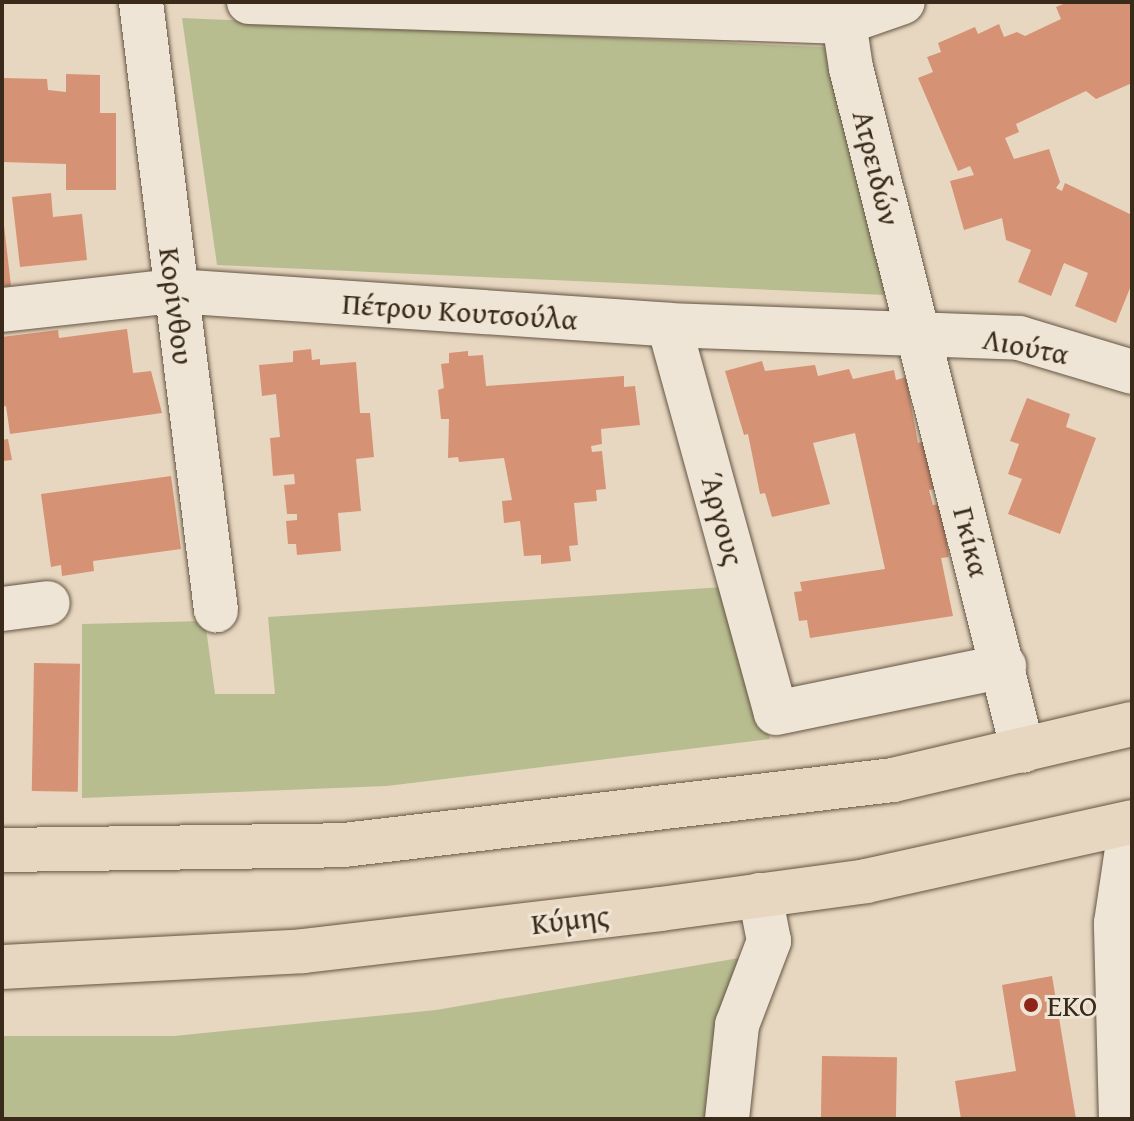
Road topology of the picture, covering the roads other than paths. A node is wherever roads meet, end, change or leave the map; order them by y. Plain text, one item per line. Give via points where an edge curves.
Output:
1 (141, 2) edge
2 (249, 2) edge
3 (903, 2) edge
4 (302, 4) edge
5 (843, 12) edge
6 (175, 291) junction
7 (2, 310) edge
8 (669, 325) junction
9 (919, 332) junction
10 (1132, 372) edge
11 (48, 603) dead end
12 (2, 609) edge
13 (216, 610) dead end
14 (1004, 666) junction
15 (1132, 724) edge
16 (1023, 751) junction
17 (1132, 822) edge
18 (2, 850) edge
19 (760, 895) junction
20 (2, 967) edge
21 (1124, 999) edge
22 (727, 1119) edge
23 (1121, 1119) edge

1 - 6 street, Κορίνθου
2 - 4 street
3 - 5 street
4 - 5 street
5 - 9 street, Ατρειδών via 851,68
6 - 7 street, Πέτρου Κουτσούλα
6 - 8 street, Πέτρου Κουτσούλα
6 - 13 street, Κορίνθου
8 - 9 street, Πέτρου Κουτσούλα
8 - 14 street, Άργους via 776,713
9 - 10 street, Λιούτα via 1019,338
9 - 14 street, Γκίκα
11 - 12 street
14 - 16 street, Γκίκα
15 - 16 main road
16 - 18 main road via 893,780 344,845
17 - 19 main road, Κύμης via 866,881
17 - 21 street via 1116,923
19 - 20 main road, Κύμης via 303,951
19 - 22 street via 769,941 737,1025
21 - 23 street

